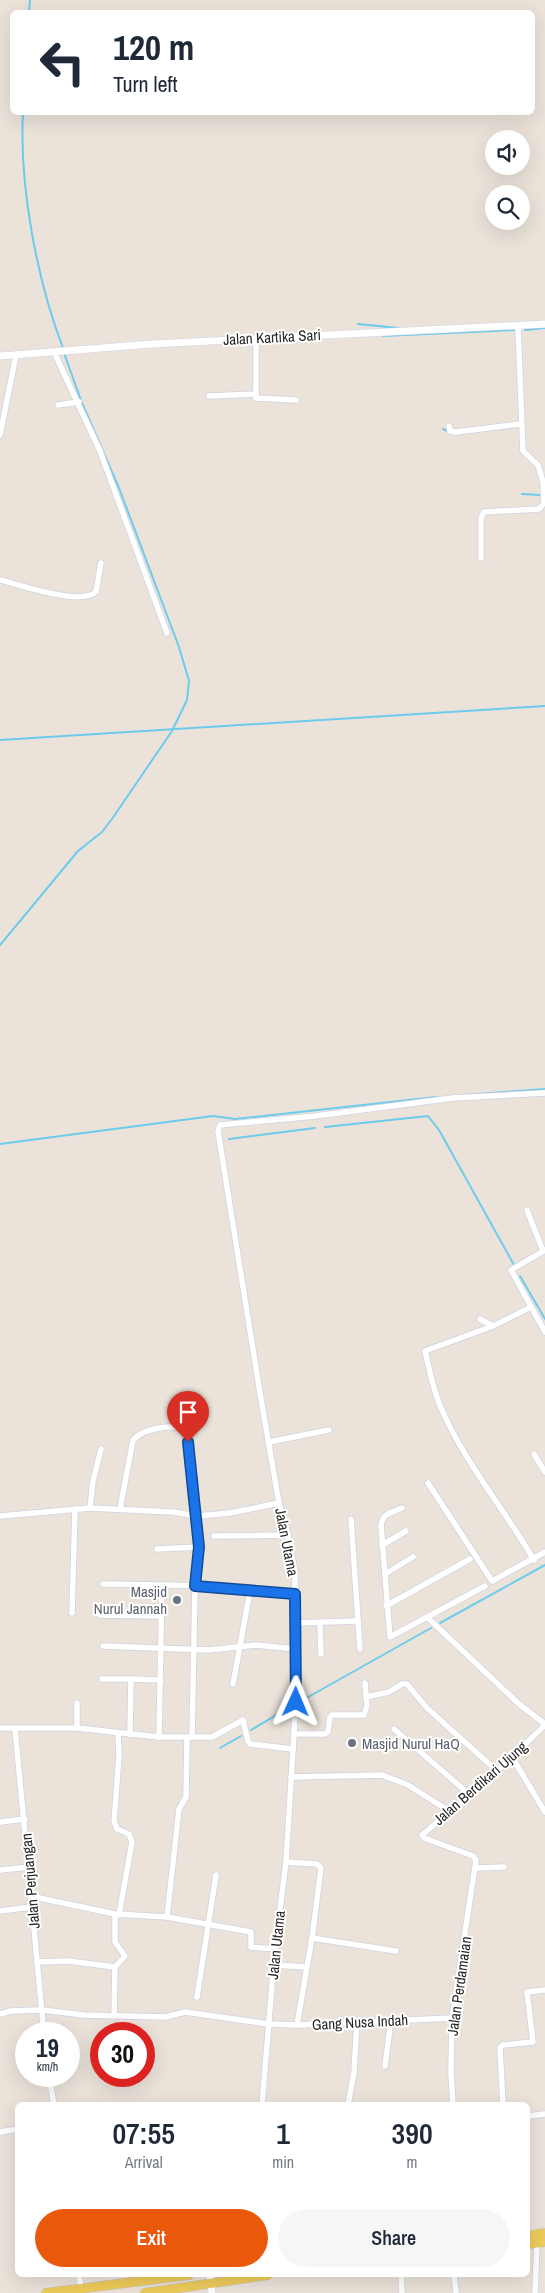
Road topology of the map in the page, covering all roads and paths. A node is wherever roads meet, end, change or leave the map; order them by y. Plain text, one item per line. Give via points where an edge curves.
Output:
1 (545, 324) edge
2 (518, 326) junction
3 (256, 338) junction
4 (54, 352) junction
5 (16, 355) junction
6 (0, 356) edge
7 (256, 394) junction
8 (209, 396) dead end
9 (296, 400) dead end
10 (79, 402) junction
11 (58, 405) dead end
12 (521, 424) junction
13 (449, 426) dead end
14 (0, 435) edge
15 (481, 558) dead end
16 (101, 563) dead end
17 (0, 580) edge
18 (168, 633) dead end
19 (545, 1092) edge
20 (527, 1210) dead end
21 (544, 1250) edge
22 (531, 1307) junction
23 (480, 1319) dead end
24 (493, 1326) junction
25 (545, 1332) edge
26 (329, 1430) dead end
27 (268, 1442) junction
28 (101, 1449) dead end
29 (534, 1454) dead end
30 (545, 1472) edge
31 (428, 1483) dead end
32 (279, 1503) junction
33 (90, 1508) junction
34 (402, 1508) dead end
35 (75, 1509) junction
36 (120, 1509) junction
37 (0, 1516) edge
38 (197, 1516) junction
39 (351, 1519) dead end
40 (406, 1531) dead end
41 (288, 1535) junction
42 (214, 1536) dead end
43 (382, 1545) junction
44 (199, 1547) junction
45 (157, 1549) dead end
46 (545, 1552) edge
47 (413, 1557) dead end
48 (470, 1559) dead end
49 (534, 1560) junction
50 (385, 1574) junction
51 (103, 1584) dead end
52 (162, 1586) junction
53 (195, 1586) junction
54 (485, 1586) dead end
55 (250, 1590) junction
56 (295, 1594) junction
57 (386, 1606) junction
58 (72, 1613) dead end
59 (100, 1616) dead end
60 (162, 1616) junction
61 (428, 1618) junction
62 (356, 1622) junction
63 (296, 1623) junction
64 (320, 1624) junction
65 (103, 1646) dead end
66 (239, 1646) junction
67 (161, 1648) junction
68 (193, 1648) junction
69 (296, 1649) junction
70 (360, 1649) dead end
71 (321, 1654) dead end
72 (102, 1679) dead end
73 (130, 1679) junction
74 (161, 1680) junction
75 (365, 1683) dead end
76 (232, 1684) dead end
77 (366, 1698) junction
78 (77, 1703) dead end
79 (545, 1724) edge
80 (0, 1728) edge
81 (77, 1728) junction
82 (15, 1729) junction
83 (394, 1729) dead end
84 (118, 1733) junction
85 (130, 1734) junction
86 (294, 1734) junction
87 (159, 1737) junction
88 (190, 1737) junction
89 (293, 1749) junction
90 (512, 1757) junction
91 (497, 1771) junction
92 (291, 1777) junction
93 (470, 1794) junction
94 (449, 1811) junction
95 (545, 1812) edge
96 (25, 1819) junction
97 (0, 1822) edge
98 (286, 1862) junction
99 (504, 1866) dead end
100 (29, 1867) junction
101 (476, 1868) junction
102 (0, 1870) edge
103 (216, 1875) dead end
104 (30, 1896) junction
105 (32, 1907) junction
106 (0, 1911) edge
107 (117, 1914) junction
108 (167, 1917) junction
109 (209, 1925) junction
110 (312, 1938) junction
111 (275, 1948) junction
112 (396, 1951) dead end
113 (37, 1962) junction
114 (274, 1965) junction
115 (115, 1967) junction
116 (306, 1967) junction
117 (545, 1990) edge
118 (197, 1997) dead end
119 (42, 2010) junction
120 (0, 2014) edge
121 (114, 2016) junction
122 (452, 2018) junction
123 (391, 2020) junction
124 (357, 2021) junction
125 (43, 2022) edge
126 (269, 2024) junction
127 (297, 2025) junction
128 (385, 2066) dead end
129 (51, 2087) edge
130 (53, 2102) edge
131 (262, 2102) edge
132 (349, 2102) edge
133 (453, 2102) edge
134 (504, 2102) edge
135 (545, 2114) edge
136 (530, 2116) edge
137 (15, 2130) edge
138 (0, 2132) edge
139 (545, 2233) edge
140 (530, 2236) edge
141 (536, 2243) edge
142 (79, 2277) edge
143 (172, 2277) edge
144 (240, 2277) edge
145 (401, 2277) edge
146 (454, 2277) edge
147 (211, 2279) edge
148 (81, 2288) junction
149 (157, 2292) edge
150 (46, 2293) edge
151 (146, 2293) edge
152 (212, 2293) edge
153 (402, 2293) edge
154 (456, 2293) edge
155 (535, 2293) edge

1 - 2 street, Jalan Kartika Sari
2 - 3 street, Jalan Kartika Sari
2 - 12 street
3 - 4 street, Jalan Kartika Sari
3 - 7 street
4 - 5 street, Jalan Kartika Sari
4 - 10 street
5 - 6 street, Jalan Kartika Sari
5 - 14 street
7 - 8 street
7 - 9 street via 258,399
10 - 11 street
10 - 18 street
12 - 13 street via 456,432 450,431
12 - 15 street via 523,451 533,458 542,473 544,503 539,509 484,512 481,518
16 - 17 street via 93,595 73,597
19 - 27 street, Jalan Utama via 453,1098 220,1125 218,1131
20 - 21 street
21 - 22 street via 511,1270
22 - 24 street
22 - 25 street
23 - 24 street
24 - 49 street via 425,1351 442,1413
26 - 27 street
27 - 32 street, Jalan Utama
28 - 33 street
29 - 30 street
31 - 49 street via 492,1581
32 - 38 street
32 - 41 street, Jalan Utama
33 - 35 street
33 - 36 street
34 - 43 street via 382,1519
35 - 37 street
35 - 58 street
36 - 38 street
36 - 38 street via 133,1440 144,1432 180,1428 188,1442
38 - 44 street
39 - 62 street
40 - 43 street
41 - 42 street
41 - 56 street, Jalan Utama via 295,1572
43 - 50 street
44 - 45 street
44 - 53 street
46 - 49 street
47 - 50 street
48 - 57 street
50 - 57 street
51 - 52 street
52 - 53 street
52 - 60 street
53 - 55 street
53 - 68 street
54 - 61 street
55 - 56 street
55 - 66 street
56 - 63 street, Jalan Utama
57 - 61 street via 390,1636
59 - 60 street
60 - 67 street
61 - 79 street via 519,1704
62 - 64 street
62 - 70 street
63 - 64 street
63 - 69 street, Jalan Utama
64 - 71 street
65 - 67 street
66 - 68 street via 209,1650
66 - 69 street
66 - 76 street
67 - 68 street
67 - 74 street
68 - 88 street
69 - 86 street, Jalan Utama
72 - 73 street
73 - 74 street
73 - 85 street
74 - 87 street
75 - 77 street
77 - 86 street via 367,1711 362,1716 330,1716 327,1734
77 - 91 street via 406,1684 427,1708
78 - 81 street
79 - 90 street, Jalan Berdikari Ujung
80 - 82 street
81 - 82 street
81 - 84 street
82 - 96 street, Jalan Perjuangan
83 - 93 street
84 - 85 street
84 - 107 street via 114,1821 117,1828 129,1834 132,1842
85 - 87 street
86 - 89 street, Jalan Utama
87 - 88 street
88 - 89 street via 215,1737 243,1720 250,1744
88 - 108 street via 186,1797 179,1809
89 - 92 street, Jalan Utama
90 - 91 street, Jalan Berdikari Ujung
90 - 95 street
91 - 93 street, Jalan Berdikari Ujung
92 - 94 street via 382,1776 408,1785
92 - 98 street, Jalan Utama
93 - 94 street, Jalan Berdikari Ujung
94 - 101 street, Jalan Berdikari Ujung via 422,1837 472,1856 476,1860
96 - 97 street
96 - 100 street, Jalan Perjuangan
98 - 110 street via 317,1864 321,1868
98 - 111 street, Jalan Utama
99 - 101 street
100 - 102 street
100 - 104 street, Jalan Perjuangan
101 - 122 street, Jalan Perdamaian
103 - 109 street
104 - 105 street, Jalan Perjuangan
104 - 107 street
105 - 106 street
105 - 113 street, Jalan Perjuangan
107 - 108 street
107 - 115 street via 115,1942 126,1956
108 - 109 street
109 - 111 street via 251,1932 251,1947
109 - 118 street
110 - 112 street
110 - 116 street
111 - 114 street, Jalan Utama
113 - 115 street via 68,1961
113 - 119 street, Jalan Perjuangan
114 - 116 street
114 - 126 street, Jalan Utama
115 - 121 street
116 - 127 street
117 - 134 street via 526,1992 532,2043 503,2045 500,2048
119 - 120 street, Gang Nusa Indah
119 - 121 street, Gang Nusa Indah
119 - 125 street, Jalan Perjuangan
121 - 126 street, Gang Nusa Indah via 166,2017 184,2012
122 - 123 street, Gang Nusa Indah
122 - 133 street, Jalan Perdamaian
123 - 124 street, Gang Nusa Indah
123 - 128 street
124 - 127 street, Gang Nusa Indah
124 - 132 street
126 - 127 street, Gang Nusa Indah
126 - 131 street, Jalan Utama
129 - 130 street
135 - 136 street
137 - 138 street
139 - 140 main road
141 - 155 street
142 - 148 street
143 - 148 main road
144 - 147 main road
145 - 153 street
146 - 154 street
147 - 149 main road
147 - 152 street
148 - 150 main road
149 - 151 main road

